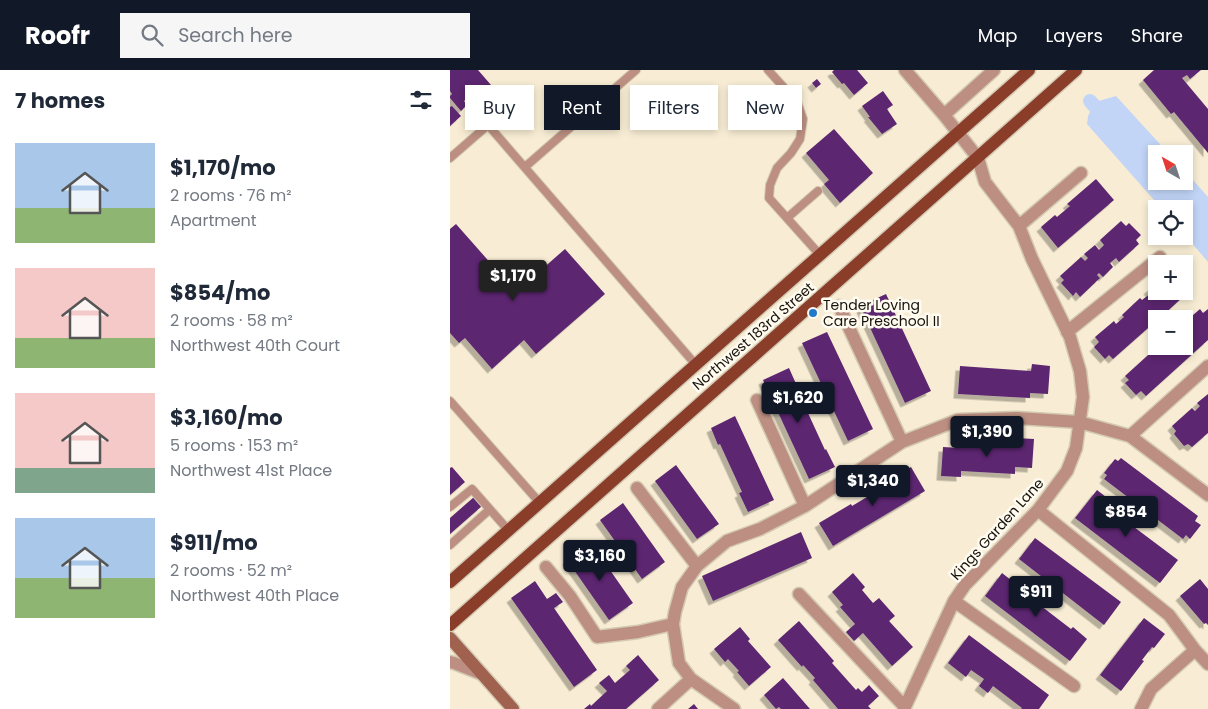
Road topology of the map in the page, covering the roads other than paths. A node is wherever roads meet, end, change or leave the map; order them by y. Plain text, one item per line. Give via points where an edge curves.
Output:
1 (636, 70) edge
2 (768, 70) edge
3 (905, 70) edge
4 (994, 70) edge
5 (1029, 70) edge
6 (1076, 70) edge
7 (944, 114) junction
8 (959, 133) junction
9 (450, 158) edge
10 (978, 158) junction
11 (525, 168) junction
12 (1080, 173) dead end
13 (818, 191) dead end
14 (787, 218) junction
15 (1019, 226) junction
16 (820, 255) junction
17 (1148, 267) edge
18 (840, 306) dead end
19 (1067, 332) junction
20 (696, 365) junction
21 (1208, 366) edge
22 (757, 400) dead end
23 (450, 401) edge
24 (1080, 422) junction
25 (1130, 436) junction
26 (902, 442) junction
27 (637, 488) dead end
28 (1208, 495) edge
29 (540, 503) junction
30 (805, 506) junction
31 (450, 507) edge
32 (490, 510) junction
33 (1038, 510) junction
34 (509, 531) junction
35 (450, 545) edge
36 (697, 566) junction
37 (546, 567) dead end
38 (450, 582) edge
39 (799, 594) dead end
40 (954, 601) junction
41 (673, 624) junction
42 (450, 625) edge
43 (450, 638) edge
44 (1195, 650) junction
45 (450, 662) edge
46 (1208, 664) edge
47 (482, 674) junction
48 (692, 679) junction
49 (1074, 686) dead end
50 (904, 708) edge
51 (513, 709) edge
52 (658, 709) edge
53 (734, 709) edge
54 (1141, 709) edge

1 - 11 lane
2 - 14 lane via 797,102 803,119 800,139 777,168 770,185 769,198
3 - 7 street
4 - 7 street
5 - 8 main road, Northwest 183rd Street
6 - 10 main road, Northwest 183rd Street
7 - 8 street
8 - 10 street
8 - 16 main road, Northwest 183rd Street
9 - 11 lane via 488,125
10 - 15 street, Kings Garden Lane via 985,182
10 - 42 main road, Northwest 183rd Street
11 - 20 lane
12 - 15 street
13 - 14 lane
14 - 16 lane
15 - 19 street, Kings Garden Lane
16 - 20 main road, Northwest 183rd Street
17 - 19 street
18 - 26 street
19 - 24 street, Kings Garden Lane via 1080,371 1083,397
20 - 29 main road, Northwest 183rd Street
21 - 25 street
22 - 30 street
23 - 29 lane
24 - 25 street
24 - 26 street via 1017,418 958,420
24 - 33 street, Kings Garden Lane via 1076,448 1067,472
25 - 28 street
26 - 30 street
27 - 36 street
29 - 34 main road, Northwest 183rd Street
30 - 36 street via 760,529 727,541
31 - 32 lane via 472,489
32 - 34 lane
32 - 35 lane
33 - 40 street, Kings Garden Lane via 964,585
33 - 44 street via 1169,615
34 - 38 main road, Northwest 183rd Street
36 - 41 street via 682,586
37 - 41 street via 597,637
39 - 50 street
40 - 49 street
40 - 50 street, Kings Garden Lane
41 - 48 street via 679,663
43 - 47 street
44 - 46 street
44 - 54 street via 1152,689
45 - 47 street
47 - 51 street
48 - 52 street
48 - 53 street

